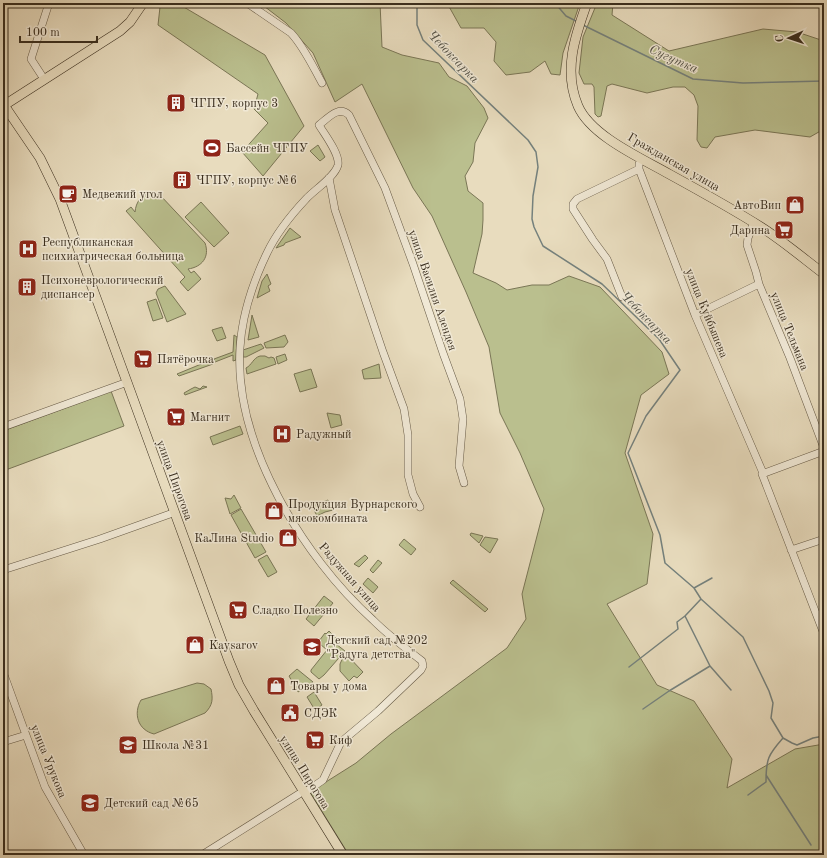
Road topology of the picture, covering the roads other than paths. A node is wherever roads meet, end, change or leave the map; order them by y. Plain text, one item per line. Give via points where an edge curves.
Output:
1 (49, 3) edge
2 (144, 3) edge
3 (247, 3) edge
4 (587, 3) edge
5 (44, 79) junction
6 (322, 83) dead end
7 (3, 107) edge
8 (642, 159) junction
9 (638, 169) junction
10 (329, 178) junction
11 (754, 222) junction
12 (824, 274) edge
13 (759, 284) junction
14 (622, 297) dead end
15 (695, 315) junction
16 (124, 383) junction
17 (3, 427) edge
18 (824, 448) edge
19 (824, 451) edge
20 (763, 473) junction
21 (464, 483) dead end
22 (420, 507) dead end
23 (172, 513) junction
24 (824, 539) edge
25 (790, 550) junction
26 (3, 570) edge
27 (824, 634) edge
28 (3, 672) edge
29 (26, 735) junction
30 (3, 742) edge
31 (301, 795) junction
32 (236, 836) junction
33 (84, 855) edge
34 (202, 855) edge
35 (209, 855) edge
36 (336, 855) edge
37 (342, 855) edge

1 - 5 street via 31,59
2 - 5 main road via 120,31
3 - 6 street via 291,33 307,55
4 - 8 main road, Гражданская улица via 576,34 571,61 574,96 583,116 590,124
5 - 7 main road
7 - 16 main road, улица Пирогова via 52,192 69,231
8 - 9 street
8 - 11 main road, Гражданская улица
9 - 14 street via 577,199 573,204 573,209 592,240 607,258
9 - 15 street, улица Куйбышева
10 - 21 street, улица Василия Алендея via 336,171 337,154 320,125 336,112 346,112 385,188 460,399 463,419 459,466
10 - 22 street via 335,210 404,409 408,435 408,475
10 - 31 street, Радужная улица via 306,198 289,218 267,252 255,280 244,316 240,348 240,379 245,408 276,494 310,549 372,620 422,661 423,666 378,711 341,742 323,780
11 - 12 main road, Гражданская улица
11 - 13 street, улица Тельмана via 747,245
13 - 15 street
13 - 18 street, улица Тельмана
15 - 20 street, улица Куйбышева
16 - 17 street
16 - 23 main road, улица Пирогова
19 - 20 street
20 - 25 street, улица Куйбышева
23 - 26 street
23 - 31 main road, улица Пирогова via 237,686 267,744
24 - 25 street
25 - 27 street, улица Куйбышева
28 - 29 street, улица Урукова
29 - 30 street
29 - 33 street, улица Урукова via 50,798
31 - 32 street
31 - 36 main road, улица Пирогова
31 - 37 main road, улица Пирогова
32 - 34 street
32 - 35 street

